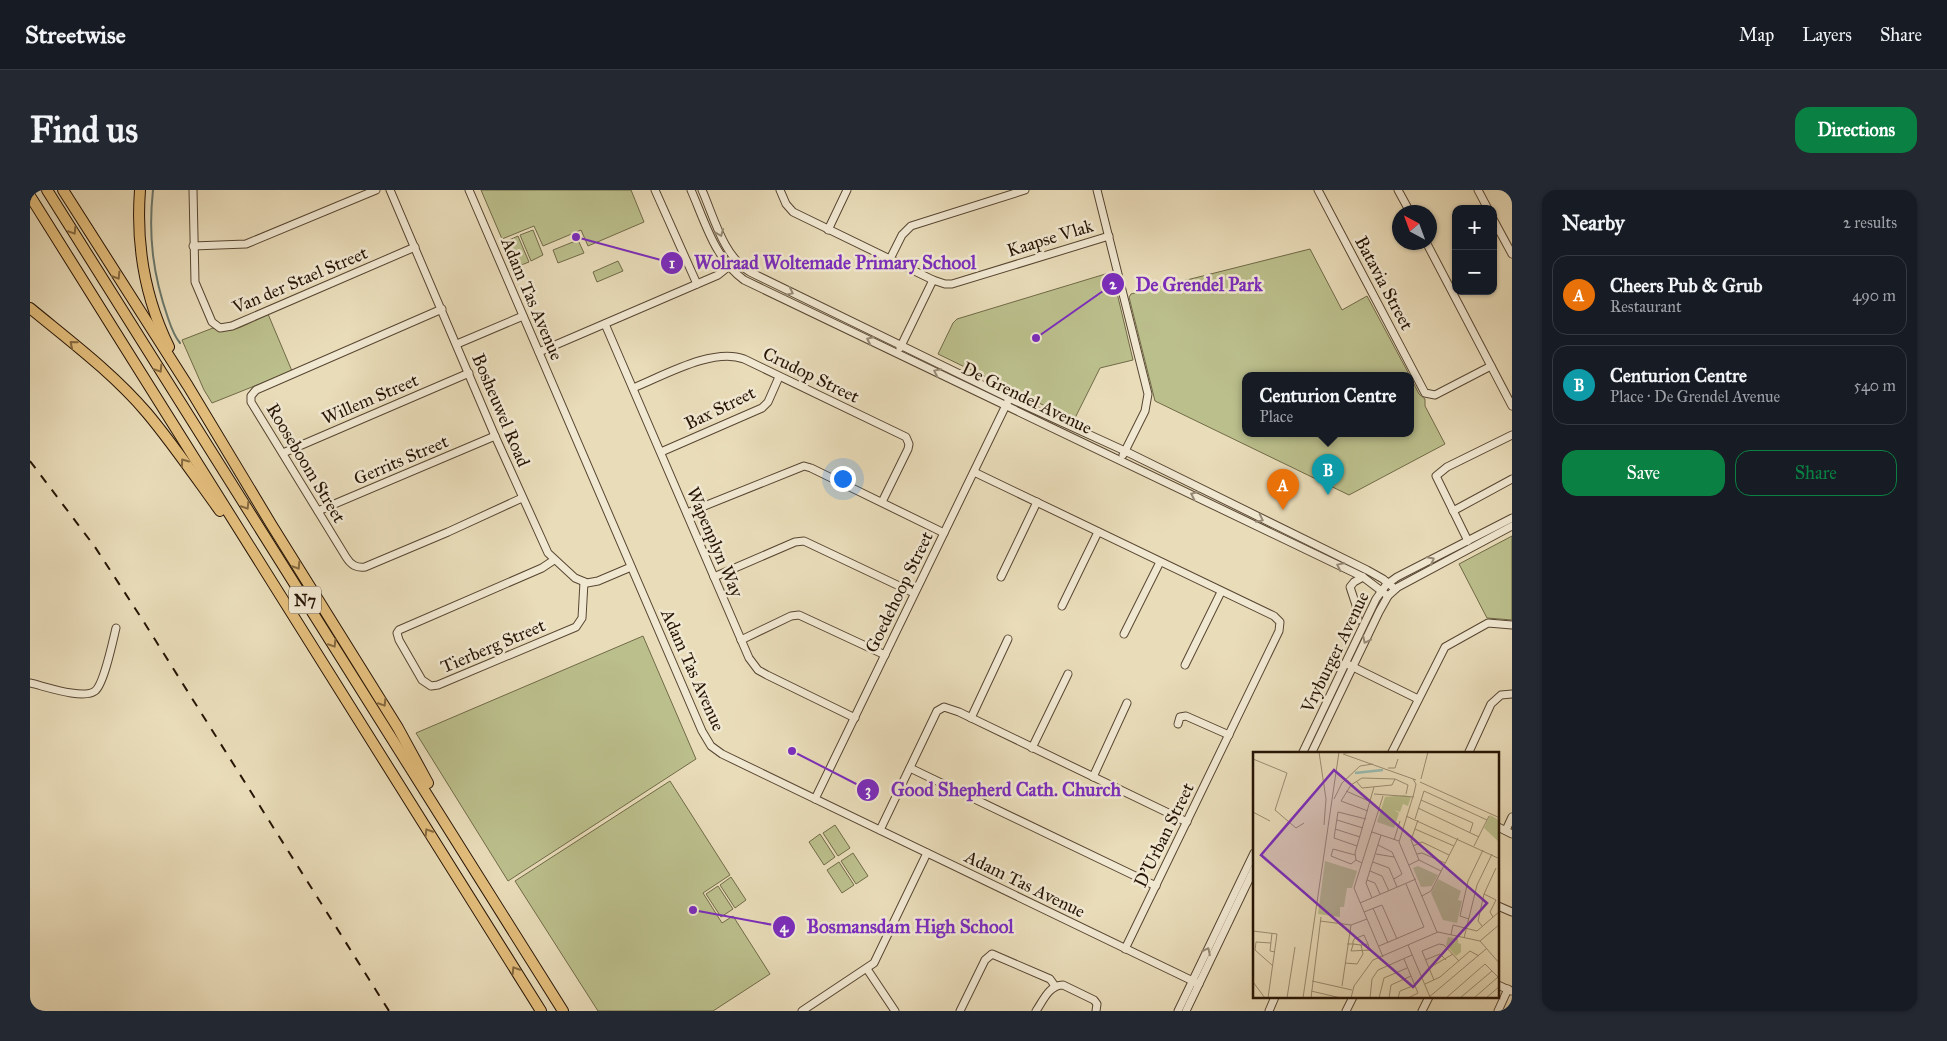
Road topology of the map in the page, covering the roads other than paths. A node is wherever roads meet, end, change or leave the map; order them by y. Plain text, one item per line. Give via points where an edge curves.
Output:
1 (47, 190) edge
2 (63, 190) edge
3 (140, 190) edge
4 (193, 190) edge
5 (376, 190) edge
6 (390, 190) edge
7 (469, 190) edge
8 (655, 190) edge
9 (691, 190) edge
10 (702, 190) edge
11 (780, 190) edge
12 (847, 190) edge
13 (1026, 190) edge
14 (1097, 190) edge
15 (1318, 190) edge
16 (1398, 190) edge
17 (1478, 190) edge
18 (30, 196) edge
19 (1406, 205) edge
20 (1486, 205) edge
21 (1497, 226) edge
22 (828, 230) junction
23 (1109, 236) junction
24 (193, 246) junction
25 (415, 247) junction
26 (1430, 250) edge
27 (730, 251) junction
28 (1512, 254) edge
29 (890, 259) junction
30 (728, 267) junction
31 (746, 270) junction
32 (933, 280) junction
33 (696, 284) junction
34 (30, 308) edge
35 (442, 309) junction
36 (523, 316) junction
37 (605, 324) junction
38 (457, 344) junction
39 (900, 349) junction
40 (539, 352) junction
41 (1491, 366) junction
42 (1414, 372) edge
43 (469, 373) junction
44 (1414, 373) edge
45 (779, 377) junction
46 (188, 386) junction
47 (633, 388) junction
48 (1008, 402) junction
49 (1512, 406) edge
50 (1512, 434) edge
51 (495, 436) junction
52 (1125, 451) junction
53 (661, 452) junction
54 (283, 453) junction
55 (1120, 460) junction
56 (974, 472) junction
57 (1512, 480) edge
58 (522, 498) junction
59 (882, 502) junction
60 (1037, 502) junction
61 (318, 511) junction
62 (1453, 511) junction
63 (687, 513) junction
64 (1512, 518) edge
65 (1512, 526) edge
66 (1098, 532) junction
67 (944, 533) junction
68 (1468, 541) junction
69 (554, 560) junction
70 (1160, 562) junction
71 (631, 567) junction
72 (265, 572) junction
73 (714, 577) junction
74 (1002, 577) dead end
75 (1363, 577) junction
76 (584, 582) junction
77 (1388, 583) junction
78 (1395, 589) junction
79 (1382, 591) junction
80 (1221, 592) junction
81 (914, 593) junction
82 (1388, 596) junction
83 (1062, 606) dead end
84 (1358, 620) dead end
85 (1512, 625) edge
86 (116, 628) dead end
87 (1124, 634) dead end
88 (1008, 639) dead end
89 (741, 640) junction
90 (885, 655) junction
91 (1185, 664) dead end
92 (1349, 666) junction
93 (1068, 674) dead end
94 (30, 682) edge
95 (1512, 694) edge
96 (1418, 699) junction
97 (1127, 703) dead end
98 (855, 718) junction
99 (971, 718) junction
100 (1178, 724) dead end
101 (1229, 735) junction
102 (1032, 748) junction
103 (1303, 752) edge
104 (1312, 752) edge
105 (1393, 752) edge
106 (1469, 752) edge
107 (910, 768) junction
108 (1093, 777) junction
109 (815, 799) junction
110 (443, 817) junction
111 (1512, 817) edge
112 (1187, 822) junction
113 (880, 830) junction
114 (1505, 830) edge
115 (928, 853) junction
116 (1253, 855) edge
117 (1253, 872) edge
118 (1156, 886) junction
119 (1500, 907) edge
120 (1512, 912) edge
121 (1125, 949) junction
122 (867, 969) junction
123 (1196, 983) junction
124 (1055, 986) junction
125 (1510, 990) edge
126 (1275, 998) edge
127 (1352, 998) edge
128 (1428, 998) edge
129 (541, 1011) edge
130 (563, 1011) edge
131 (802, 1011) edge
132 (895, 1011) edge
133 (960, 1011) edge
134 (1036, 1011) edge
135 (1096, 1011) edge
136 (1178, 1011) edge
137 (1186, 1011) edge
138 (1269, 1011) edge
139 (1346, 1011) edge
140 (1422, 1011) edge
141 (1498, 1011) edge

1 -> 110 highway, N7
2 -> 46 highway
3 - 46 highway via 139,224 147,289 162,334
4 - 24 street, Van der Stael Street
5 - 24 street via 246,244
6 - 25 street, Bosheuwel Road
7 - 36 street, Adam Tas Avenue
8 - 33 street
9 - 30 street, De Grendel Avenue via 716,248
10 -> 27 street, De Grendel Avenue
11 - 22 street via 790,209
12 - 22 street
13 - 29 street via 910,226
14 - 23 street
15 - 42 street, Batavia Street
16 - 19 street
17 - 20 street
18 - 72 highway, N7
21 - 28 street
22 - 29 street
23 - 32 street, Kaapse Vlak via 952,284
23 - 52 street via 1148,394 1145,411
24 - 25 street, Van der Stael Street via 195,282 212,322 222,329
25 - 35 street, Bosheuwel Road
26 - 41 street
27 - 30 street
27 - 31 street, De Grendel Avenue
29 - 32 street
30 - 31 street
30 - 33 street
39 -> 30 street, De Grendel Avenue via 762,290
31 -> 39 street, De Grendel Avenue
32 - 39 street
33 - 37 street
72 -> 34 highway via 146,413 100,367
35 - 38 street, Bosheuwel Road
35 - 54 street, Rooseboom Street via 254,391 252,403
36 - 38 street
36 - 40 street, Adam Tas Avenue
37 - 40 street
37 - 47 street, Wapenplyn Way
38 - 43 street, Bosheuwel Road
39 - 48 street, De Grendel Avenue
40 - 71 street, Adam Tas Avenue
41 - 44 street, Batavia Street via 1435,395 1428,395 1423,390
41 - 49 street
43 - 51 street, Bosheuwel Road
43 - 54 street, Willem Street
45 - 47 street, Crudop Street via 740,358 726,356 698,362
45 - 53 street, Bax Street via 762,408
45 - 59 street, Crudop Street via 906,437 908,449
46 -> 110 highway via 398,728 436,797
47 - 53 street, Wapenplyn Way
48 - 52 street, De Grendel Avenue
48 - 55 street, De Grendel Avenue
48 - 56 street, Goedehoop Street
50 - 62 street via 1437,475 1437,482
51 - 58 street, Bosheuwel Road
51 - 61 street, Gerrits Street
52 - 55 street
52 -> 77 street, De Grendel Avenue
53 - 63 street, Wapenplyn Way
54 - 61 street, Rooseboom Street
75 -> 55 street, De Grendel Avenue
56 - 60 street, D'Urban Street
56 - 67 street, Goedehoop Street
57 - 62 street
58 - 61 street, Rooseboom Street via 361,568 349,562
58 - 69 street, Bosheuwel Road via 544,547
59 - 63 street via 804,466
59 - 67 street
60 - 66 street, D'Urban Street
60 - 74 street
62 - 68 street
63 - 73 street, Wapenplyn Way
64 - 68 street, Vryburger Avenue
65 - 78 street, Vryburger Avenue
66 - 70 street, D'Urban Street
66 - 83 street
67 - 81 street, Goedehoop Street
77 -> 68 street, Vryburger Avenue
69 - 76 street, Bosheuwel Road
69 - 76 street, Tierberg Street via 399,630 398,640 424,682 438,685 576,627 582,618
70 - 80 street, D'Urban Street
70 - 87 street
71 - 76 street via 594,582
71 - 109 street, Adam Tas Avenue via 707,741 722,754
129 -> 72 highway, N7
73 - 81 street via 804,541
73 - 89 street, Wapenplyn Way
75 - 79 street, De Grendel Avenue
75 - 84 street, Vryburger Avenue via 1350,587
77 - 78 street, De Grendel Avenue
77 - 79 street, Vryburger Avenue
78 - 82 street, Vryburger Avenue
79 - 82 street, De Grendel Avenue
79 - 92 street, Vryburger Avenue
80 - 91 street
80 - 101 street, D'Urban Street via 1274,616 1280,625
81 - 90 street, Goedehoop Street
82 -> 92 street, Vryburger Avenue
85 - 96 street via 1488,623 1445,646
86 - 94 street via 102,679 93,692 74,693
88 - 99 street
89 - 90 street via 799,615
89 - 98 street, Wapenplyn Way via 758,670
90 - 98 street, Goedehoop Street
92 - 96 street
92 - 103 street, Vryburger Avenue
92 - 104 street, Vryburger Avenue
93 - 102 street
95 - 106 street via 1501,695 1491,704
96 - 105 street
97 - 108 street
98 - 109 street, Goedehoop Street
99 - 102 street
99 - 107 street via 950,708 940,709
100 - 101 street via 1180,717 1186,716
101 - 112 street, D'Urban Street
102 - 108 street
107 - 113 street
107 - 118 street
108 - 112 street
109 - 113 street, Adam Tas Avenue
110 - 130 highway, N7
111 - 114 street
112 - 118 street, D'Urban Street
113 - 115 street, Adam Tas Avenue
115 - 121 street, Adam Tas Avenue
115 - 122 street via 875,961
123 -> 116 street
117 - 123 street
118 - 121 street, D'Urban Street
119 - 120 street
121 - 123 street, Adam Tas Avenue
122 - 131 street
122 - 132 street
123 - 136 street
123 - 137 street
124 - 133 street via 1050,979 992,954 985,960
124 - 134 street
124 - 135 street via 1063,985 1094,1000
125 - 141 street
126 - 138 street
127 - 139 street
128 - 140 street

